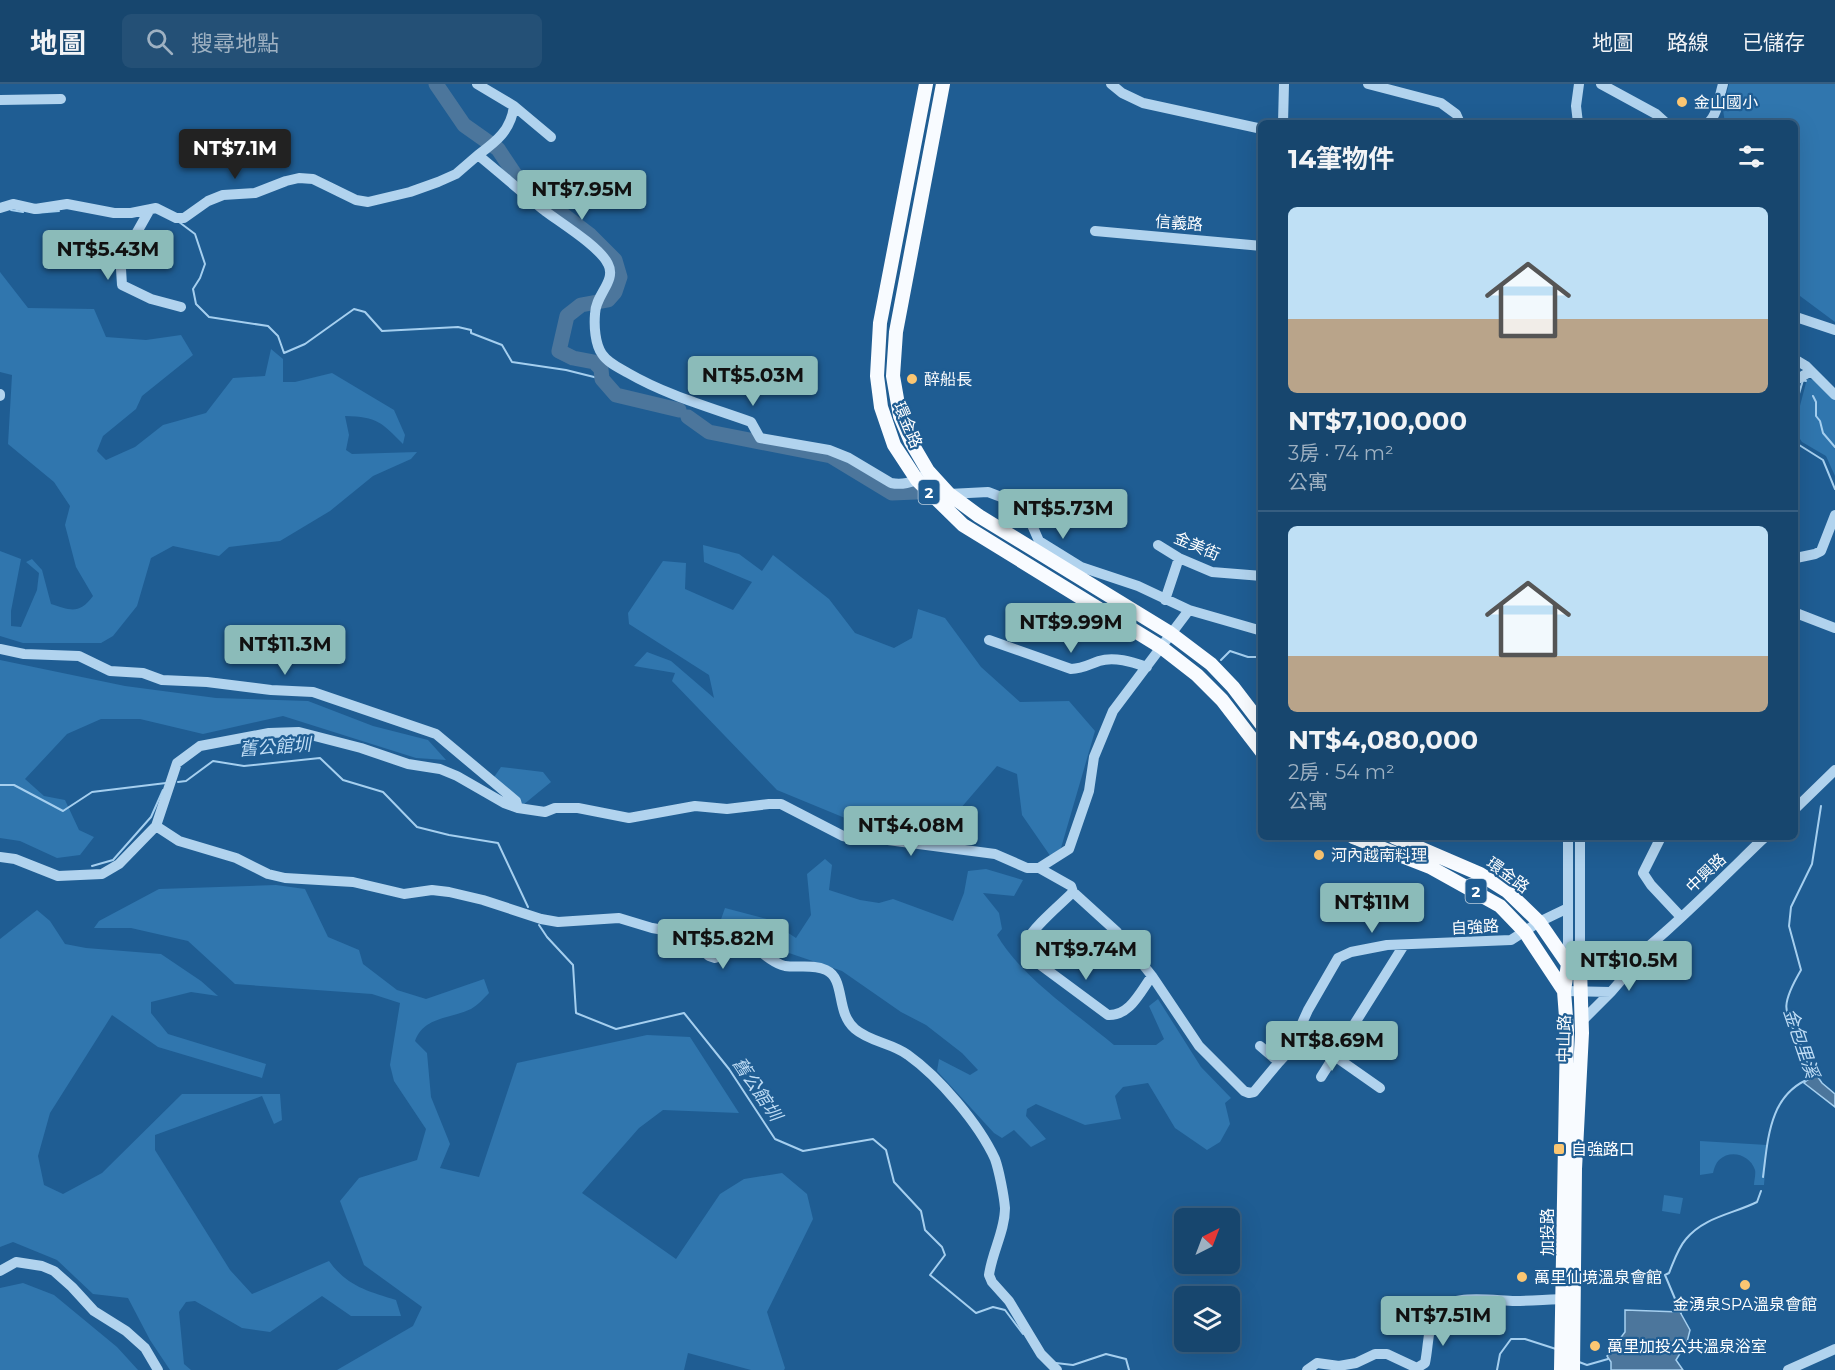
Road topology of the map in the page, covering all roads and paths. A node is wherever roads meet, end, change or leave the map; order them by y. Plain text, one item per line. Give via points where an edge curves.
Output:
1 (477, 84) edge
2 (926, 84) edge
3 (943, 84) edge
4 (1111, 84) edge
5 (1284, 84) edge
6 (1368, 84) edge
7 (1579, 84) edge
8 (1600, 84) edge
9 (1723, 84) edge
10 (61, 99) dead end
11 (0, 100) edge
12 (514, 106) junction
13 (1283, 120) edge
14 (1459, 120) edge
15 (1578, 120) edge
16 (1663, 120) edge
17 (1711, 120) edge
18 (1258, 128) edge
19 (551, 137) dead end
20 (478, 155) junction
21 (0, 208) edge
22 (150, 209) junction
23 (1095, 231) dead end
24 (1258, 246) edge
25 (181, 307) dead end
26 (1798, 318) edge
27 (1835, 330) edge
28 (1798, 361) edge
29 (1811, 371) junction
30 (1798, 379) edge
31 (1835, 395) edge
32 (923, 476) junction
33 (949, 494) junction
34 (1835, 515) edge
35 (1158, 545) dead end
36 (1179, 558) junction
37 (1798, 558) edge
38 (1258, 576) edge
39 (1165, 600) junction
40 (1189, 610) junction
41 (1798, 614) edge
42 (1835, 628) edge
43 (1258, 630) edge
44 (1170, 633) junction
45 (989, 640) dead end
46 (1161, 647) junction
47 (0, 649) edge
48 (1147, 667) junction
49 (1258, 720) edge
50 (1258, 747) edge
51 (1835, 771) edge
52 (1798, 806) edge
53 (518, 808) junction
54 (156, 826) junction
55 (1360, 840) edge
56 (1401, 840) edge
57 (1568, 840) edge
58 (1580, 840) edge
59 (1659, 840) edge
60 (1762, 840) edge
61 (0, 857) edge
62 (1039, 868) junction
63 (1073, 892) junction
64 (1566, 909) junction
65 (1681, 917) junction
66 (1539, 922) junction
67 (1667, 930) junction
68 (1525, 932) junction
69 (1404, 945) junction
70 (1574, 966) junction
71 (1152, 976) junction
72 (1564, 991) junction
73 (1581, 991) junction
74 (1611, 992) junction
75 (1581, 1022) junction
76 (1297, 1035) junction
77 (1260, 1046) dead end
78 (1333, 1055) junction
79 (1279, 1062) junction
80 (1321, 1077) dead end
81 (1380, 1088) dead end
82 (1570, 1168) junction
83 (0, 1271) edge
84 (1568, 1299) junction
85 (1835, 1348) edge
86 (158, 1370) edge
87 (1057, 1370) edge
88 (1307, 1370) edge
89 (1562, 1370) edge
90 (1573, 1370) edge
91 (1788, 1370) edge

1 - 12 street
2 - 32 main road, 環金路 / 2 via 880,323 877,376 881,407 894,444
3 - 32 main road, 環金路 / 2 via 896,332 893,376 900,416
4 - 18 street via 1143,102
5 - 13 street
6 - 14 street via 1441,103
7 - 15 street
8 - 16 street
9 - 17 street
10 - 11 street
12 - 19 street
12 - 20 street via 506,132
20 - 22 street via 456,174 382,200 356,200 314,179 299,178 255,193 223,195 184,218
20 - 32 street via 608,263 611,274 597,303 596,339 601,354 612,364 649,386 751,422 760,438 829,450 899,485
21 - 22 street via 13,204 42,208 67,204 114,213
22 - 25 street via 123,257 122,285
23 - 24 street, 信義路
26 - 27 street
28 - 29 street
29 - 30 street
29 - 31 street
32 - 33 main road, 環金路 / 2
32 - 46 main road, 環金路 / 2 via 963,525
33 - 39 street via 988,492 1017,503 1028,516 1039,541 1081,567
33 - 44 main road, 環金路 / 2
34 - 37 street via 1821,551
35 - 36 street, 金美街
36 - 38 street, 金美街 via 1212,572
36 - 39 street
39 - 40 street
40 - 43 street
40 - 44 street
41 - 42 street
44 - 46 street
44 - 49 main road, 環金路 / 2 via 1211,664
45 - 48 street via 1071,669 1112,659
46 - 48 street
46 - 50 main road, 環金路 / 2 via 1222,700
47 - 53 street via 79,656 110,671 143,673 162,680 314,692 436,734 516,801
48 - 62 street via 1113,711 1094,757 1089,791 1069,849
51 - 52 street
53 - 54 street via 440,769 408,764 299,732 269,733 200,746 177,763
53 - 62 street via 544,812 578,808 629,818 695,806 727,809 781,804 843,836 995,854 1027,868
54 - 61 street via 119,864 102,874 58,876
54 - 87 street via 179,841 285,878 353,882 404,894 448,892 558,922 619,918 682,933 715,958 747,941 778,964 826,970 838,983 847,1021 875,1042 903,1051 914,1060 966,1113 995,1160 1005,1207 988,1275 1041,1354
55 - 68 main road, 環金路 / 2 via 1430,867 1474,890 1500,906
56 - 66 main road, 環金路 / 2 via 1480,873 1507,891
57 - 64 street, 中山路
58 - 70 street, 中山路
59 - 65 street via 1643,873
60 - 65 street, 中興路
62 - 63 street via 1071,886
63 - 71 street via 1117,932
63 - 71 street via 1026,942 1032,958 1108,1015 1124,1012
64 - 66 street, 自強路
64 - 70 street, 中山路
65 - 67 street, 中興路
66 - 68 street, 自強路
66 - 70 main road, 環金路 / 2
67 - 70 street, 中興路 via 1624,966 1607,974
67 - 74 street, 中興路
68 - 69 street, 自強路 via 1511,940
68 - 72 main road, 環金路 / 2
69 - 76 street, 自強路 via 1387,945 1338,958
69 - 78 street
70 - 72 main road, 中山路
70 - 73 main road, 中山路 / 2
71 - 79 street, 自強路 via 1199,1046 1244,1091 1254,1092
72 - 73 street
72 - 82 main road, 中山路 / 2
73 - 74 street
73 - 75 main road, 中山路 / 2
74 - 75 street, 中興路
75 - 82 main road, 中山路 / 2
76 - 78 street
76 - 79 street, 自強路
77 - 79 street
78 - 80 street
78 - 81 street
82 - 84 main road, 加投路 / 2
83 - 86 street via 16,1262 54,1271 94,1311 126,1330 145,1348
84 - 88 street via 1473,1298 1449,1303 1433,1317 1425,1363 1420,1367 1387,1354 1375,1354 1339,1366 1317,1362
84 - 89 main road, 加投路 / 2
84 - 90 main road, 加投路 / 2
85 - 91 street

